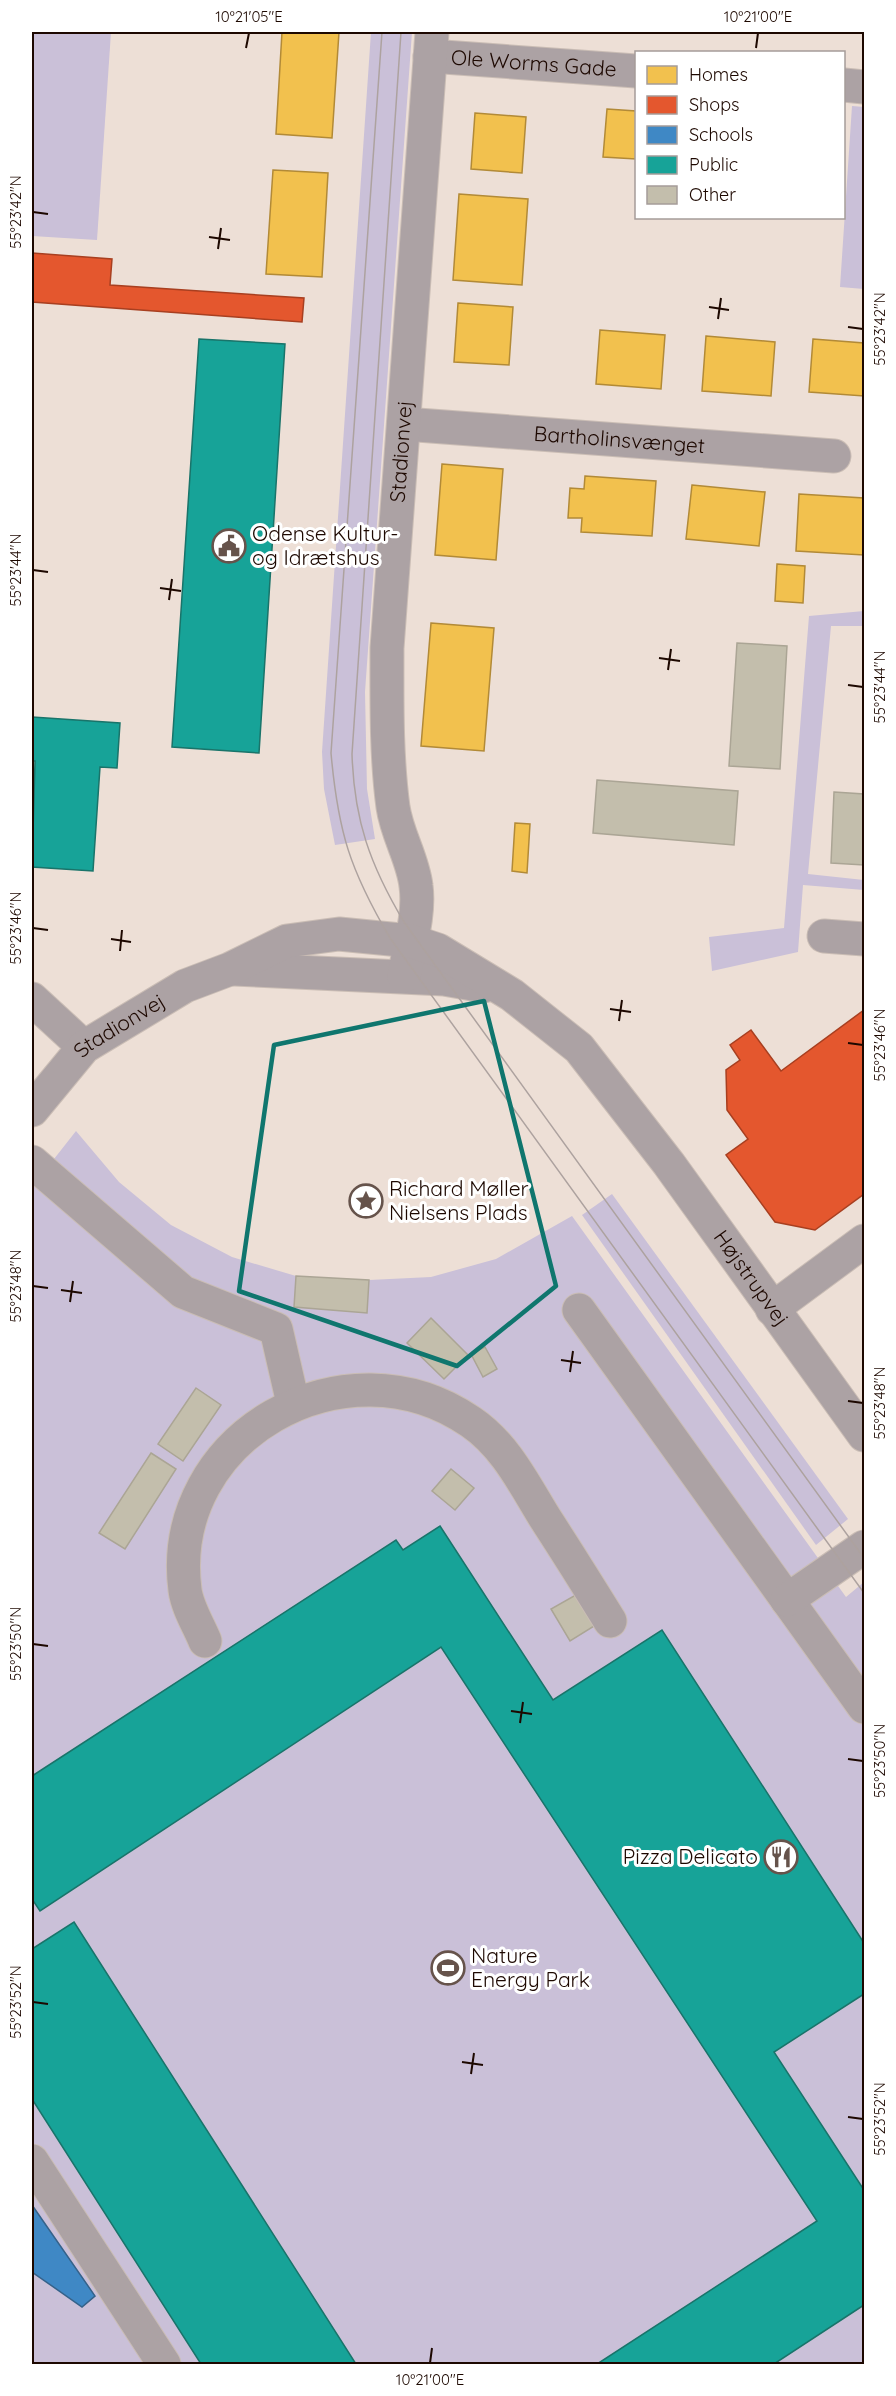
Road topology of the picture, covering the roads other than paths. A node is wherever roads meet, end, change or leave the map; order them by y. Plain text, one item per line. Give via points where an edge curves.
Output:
1 (431, 44) edge
2 (635, 71) edge
3 (845, 85) edge
4 (864, 87) edge
5 (404, 423) junction
6 (834, 456) dead end
7 (825, 936) dead end
8 (864, 939) edge
9 (411, 940) junction
10 (230, 969) junction
11 (405, 976) junction
12 (512, 995) junction
13 (32, 999) edge
14 (84, 1047) junction
15 (32, 1110) edge
16 (637, 1122) joint
17 (32, 1162) edge
18 (864, 1241) edge
19 (772, 1309) junction
20 (579, 1310) dead end
21 (294, 1403) junction
22 (864, 1435) edge
23 (864, 1547) edge
24 (787, 1600) junction
25 (610, 1621) dead end
26 (205, 1641) dead end
27 (864, 1707) edge
28 (32, 2161) edge
29 (164, 2364) edge

1 - 2 street, Ole Worms Gade
1 - 5 street, Stadionvej
3 - 4 street
5 - 6 street, Bartholinsvænget
5 - 9 street, Stadionvej via 387,648 387,716 393,809 416,887
7 - 8 street
9 - 10 street, Stadionvej via 339,934 287,940
9 - 11 street, Stadionvej
9 - 12 street, Stadionvej via 438,950
10 - 11 street, Stadionvej
10 - 14 street, Stadionvej via 185,986
11 - 12 street, Stadionvej via 466,982
12 - 16 street, Stadionvej via 579,1048
13 - 14 street
14 - 15 street, Stadionvej
16 - 19 street, Højstrupvej
17 - 21 street via 183,1292 276,1329
18 - 19 street
19 - 22 street, Højstrupvej
20 - 24 street
21 - 25 street via 338,1390 385,1389 430,1400 471,1422 505,1454
21 - 26 street via 254,1427 221,1460 198,1500 186,1545 185,1592
23 - 24 street
24 - 27 street
28 - 29 street

